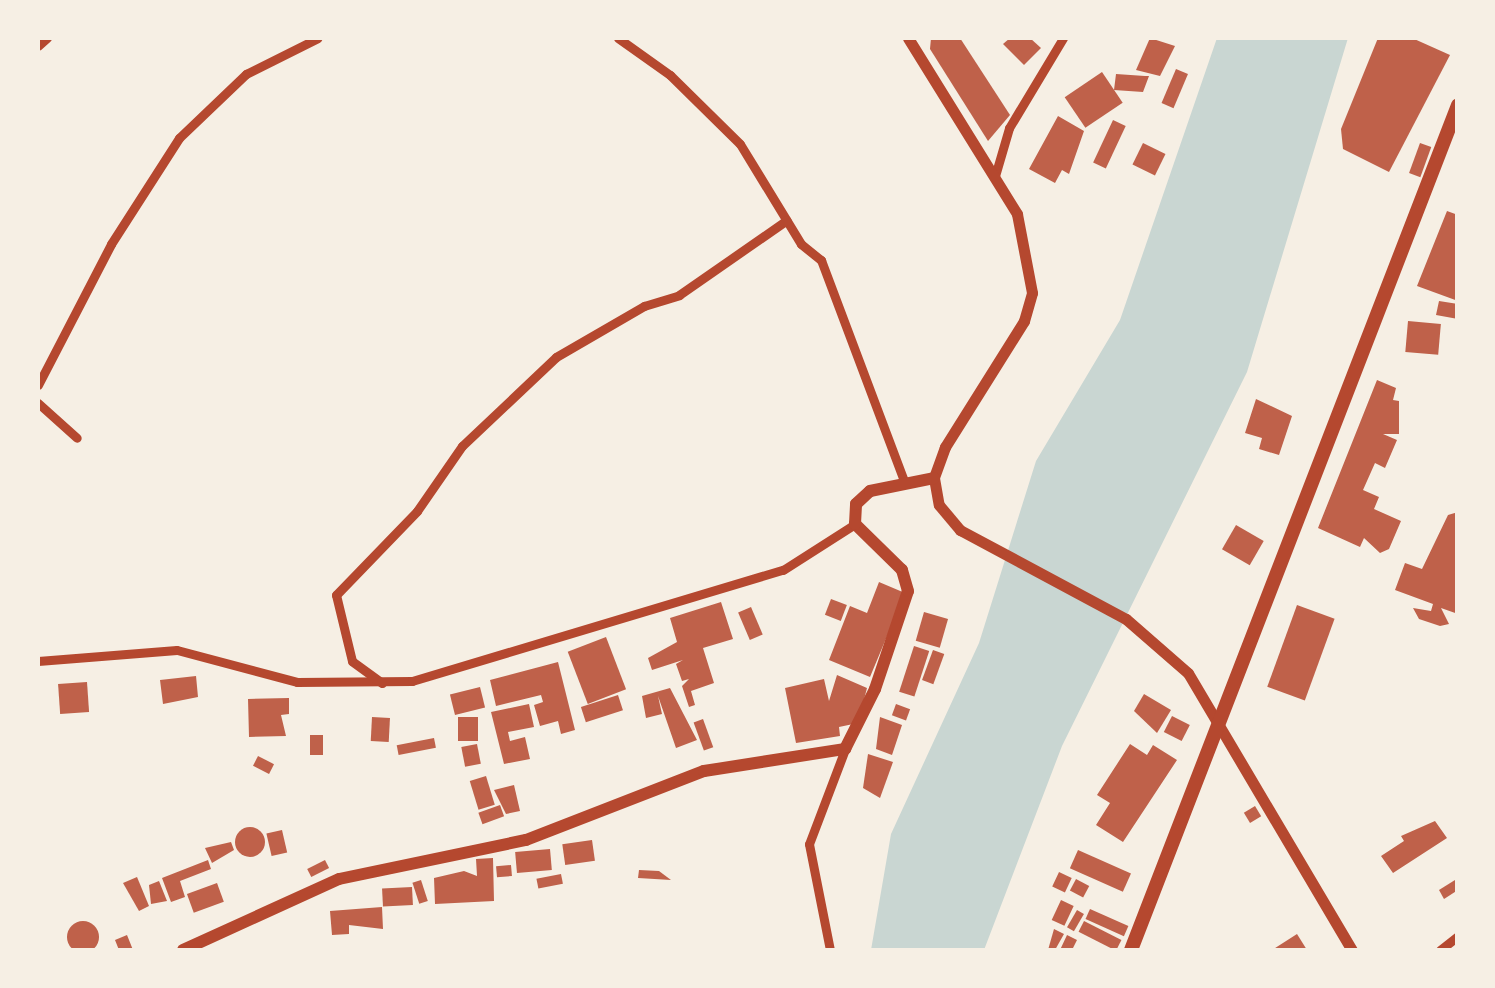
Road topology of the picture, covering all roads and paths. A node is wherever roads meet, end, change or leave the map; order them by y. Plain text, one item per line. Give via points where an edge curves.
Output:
1 (47, 38) edge
2 (318, 38) edge
3 (618, 38) edge
4 (908, 38) edge
5 (1064, 38) edge
6 (305, 41) edge
7 (38, 46) edge
8 (1458, 105) edge
9 (995, 176) junction
10 (787, 220) junction
11 (38, 384) edge
12 (38, 403) edge
13 (78, 438) dead end
14 (934, 478) junction
15 (905, 484) junction
16 (855, 524) junction
17 (38, 661) edge
18 (384, 684) junction
19 (1220, 729) junction
20 (844, 750) junction
21 (1458, 936) edge
22 (183, 950) edge
23 (830, 950) edge
24 (1132, 950) edge
25 (1352, 950) edge
26 (1440, 950) edge

1 - 7 street
2 - 6 street
3 - 10 street via 670,75 728,131 755,162
4 - 9 street
5 - 9 street via 1009,128
6 - 11 street via 246,74 179,138 110,244
8 - 19 main road
9 - 14 street via 1018,214 1032,293 1024,321 945,447
10 - 15 street via 826,269
10 - 18 street via 679,294 644,306 556,358 462,446 417,511 336,595 352,661
12 - 13 street
14 - 15 main road
14 - 19 street via 940,505 974,537 1126,618 1188,672
15 - 16 main road via 863,496
16 - 18 street via 783,570 442,676
16 - 20 main road via 902,570 908,592 876,689
17 - 18 street via 177,650 297,682
19 - 24 main road
19 - 25 street
20 - 22 main road via 704,771 546,834 339,880
20 - 23 street via 808,844
21 - 26 street

